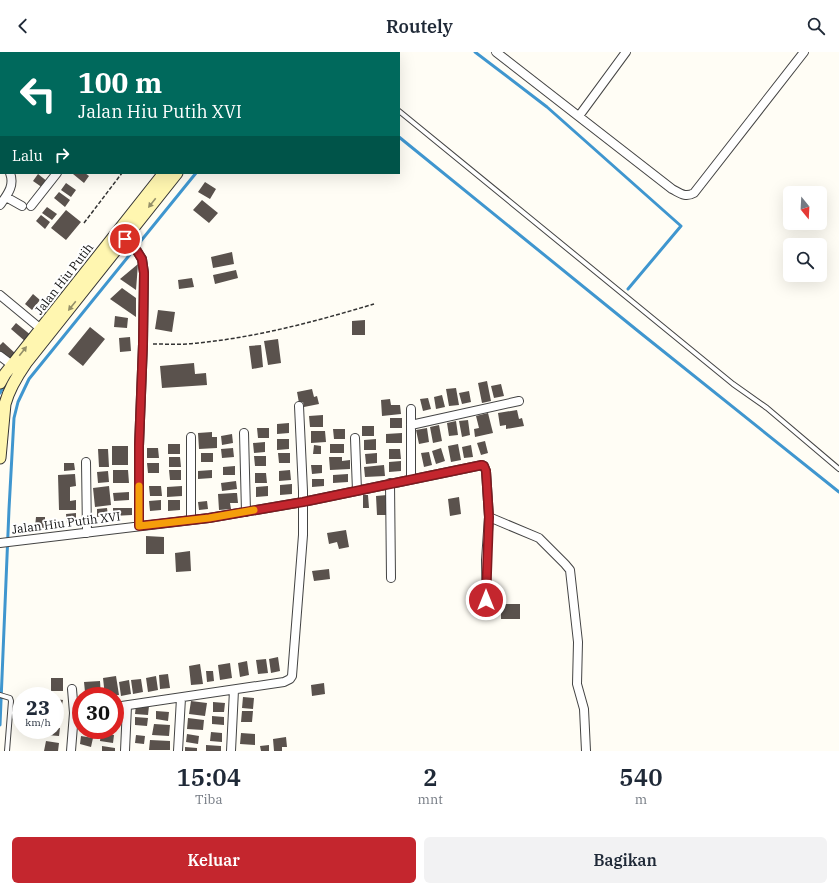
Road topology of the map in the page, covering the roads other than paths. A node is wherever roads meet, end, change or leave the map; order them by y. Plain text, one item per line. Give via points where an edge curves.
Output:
1 (496, 52) edge
2 (626, 52) edge
3 (804, 52) edge
4 (400, 112) edge
5 (579, 116) junction
6 (10, 174) edge
7 (56, 174) edge
8 (163, 174) edge
9 (176, 174) edge
10 (6, 197) junction
11 (0, 205) edge
12 (22, 206) dead end
13 (32, 206) dead end
14 (125, 239) junction
15 (81, 287) junction
16 (0, 295) edge
17 (41, 328) junction
18 (0, 356) edge
19 (12, 365) junction
20 (0, 383) edge
21 (520, 401) dead end
22 (299, 406) dead end
23 (411, 409) dead end
24 (411, 425) junction
25 (244, 433) dead end
26 (191, 437) dead end
27 (355, 438) dead end
28 (0, 458) edge
29 (86, 462) dead end
30 (839, 469) edge
31 (411, 479) junction
32 (390, 483) junction
33 (356, 491) junction
34 (303, 502) junction
35 (246, 512) junction
36 (489, 517) junction
37 (192, 520) junction
38 (139, 526) junction
39 (87, 533) junction
40 (0, 544) edge
41 (390, 578) dead end
42 (487, 614) dead end
43 (234, 690) junction
44 (0, 695) edge
45 (181, 698) junction
46 (124, 706) edge
47 (127, 706) junction
48 (73, 739) edge
49 (7, 751) edge
50 (71, 751) edge
51 (125, 751) edge
52 (178, 751) edge
53 (231, 751) edge
54 (586, 751) edge

1 - 5 street
2 - 5 street
3 - 5 street via 690,195 683,195 672,189
4 - 30 lane
6 - 10 street via 12,184
7 - 13 street
8 - 15 street, Jalan Hiu Putih
9 -> 14 street
10 - 11 street
10 - 12 street
14 - 15 street
14 - 38 street via 142,259 144,273
15 - 17 street, Jalan Hiu Putih
15 -> 28 street via 11,388 5,404
16 - 17 street
19 -> 17 street, Jalan Hiu Putih
18 - 19 street
19 - 20 street, Jalan Hiu Putih
21 - 24 street
22 - 34 street
23 - 24 street
24 - 31 street
25 - 35 street
26 - 37 street
27 - 33 street
29 - 39 street
31 - 32 street, Jalan Hiu Putih XVI
31 - 36 street, Jalan Hiu Putih XVI via 482,465 486,471
32 - 33 street, Jalan Hiu Putih XVI
32 - 41 street
33 - 34 street, Jalan Hiu Putih XVI
34 - 35 street, Jalan Hiu Putih XVI
34 - 43 street via 303,535 292,676 284,682
35 - 37 street, Jalan Hiu Putih XVI
36 - 42 street, Jalan Hiu Putih XVI via 486,560
36 - 54 street via 538,538 570,570 578,642 577,684 584,709
37 - 38 street, Jalan Hiu Putih XVI
38 - 39 street, Jalan Hiu Putih XVI
39 - 40 street, Jalan Hiu Putih XVI
43 - 45 street
43 - 53 street
44 - 49 lane via 12,701
45 - 47 street
45 - 52 street
46 - 47 street
47 - 51 street
48 - 50 street

